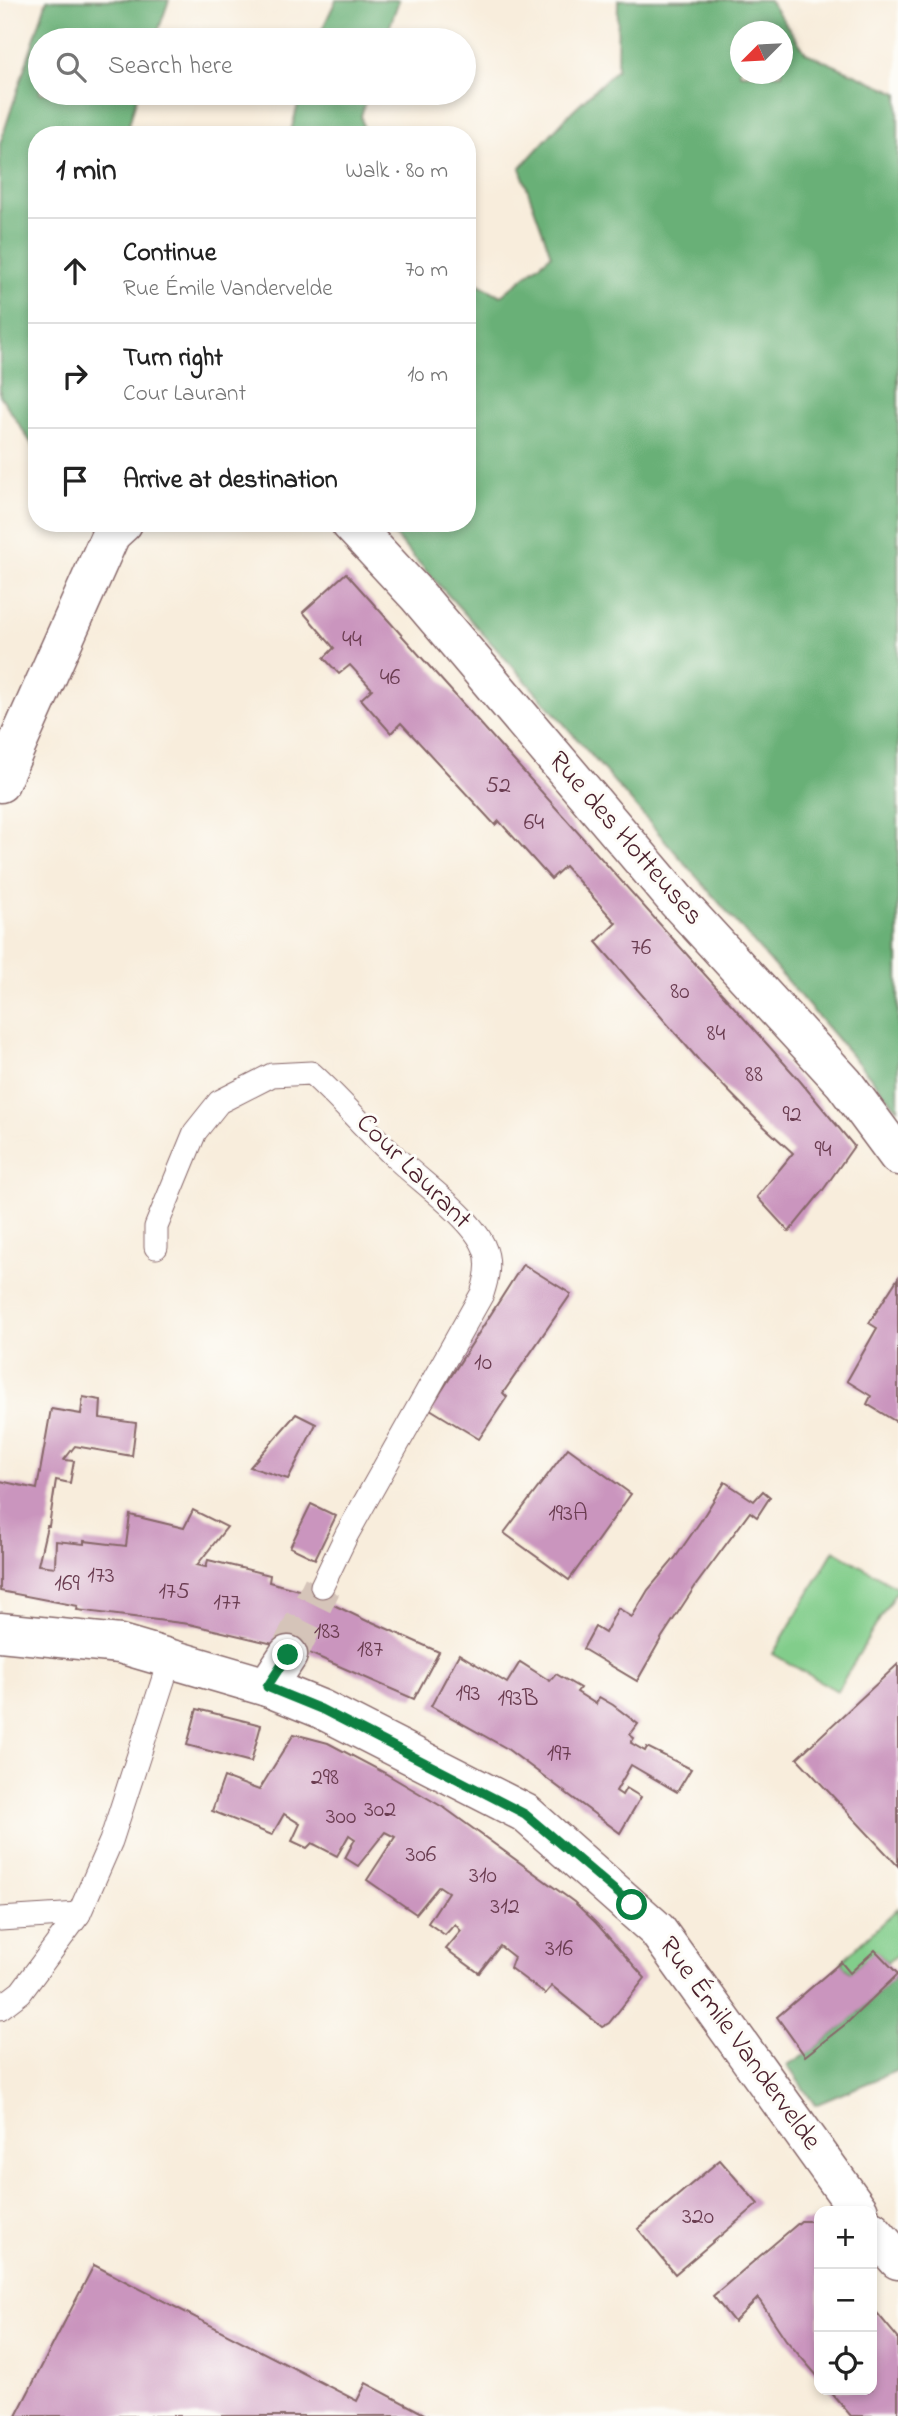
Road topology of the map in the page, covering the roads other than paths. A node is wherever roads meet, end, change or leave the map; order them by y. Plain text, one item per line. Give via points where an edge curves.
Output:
1 (113, 532) edge
2 (359, 532) edge
3 (0, 783) edge
4 (898, 1156) edge
5 (156, 1247) dead end
6 (322, 1586) tunnel mouth
7 (0, 1632) edge
8 (288, 1655) tunnel mouth
9 (170, 1659) junction
10 (267, 1687) junction
11 (79, 1914) junction
12 (0, 1919) edge
13 (0, 2008) edge
14 (881, 2233) edge

1 - 3 street
2 - 4 street, Rue des Hotteuses via 675,899 844,1083
5 - 6 lane, Cour Laurant via 156,1227 195,1132 219,1102 272,1076 311,1073 394,1157 466,1220 485,1247 488,1275 482,1294
7 - 9 street, Rue Émile Vandervelde via 120,1644
8 - 10 street
9 - 10 street, Rue Émile Vandervelde
9 - 11 lane via 111,1841
10 - 14 street, Rue Émile Vandervelde via 321,1709 525,1814 632,1905 657,1930
11 - 12 lane
11 - 13 lane via 21,1992

